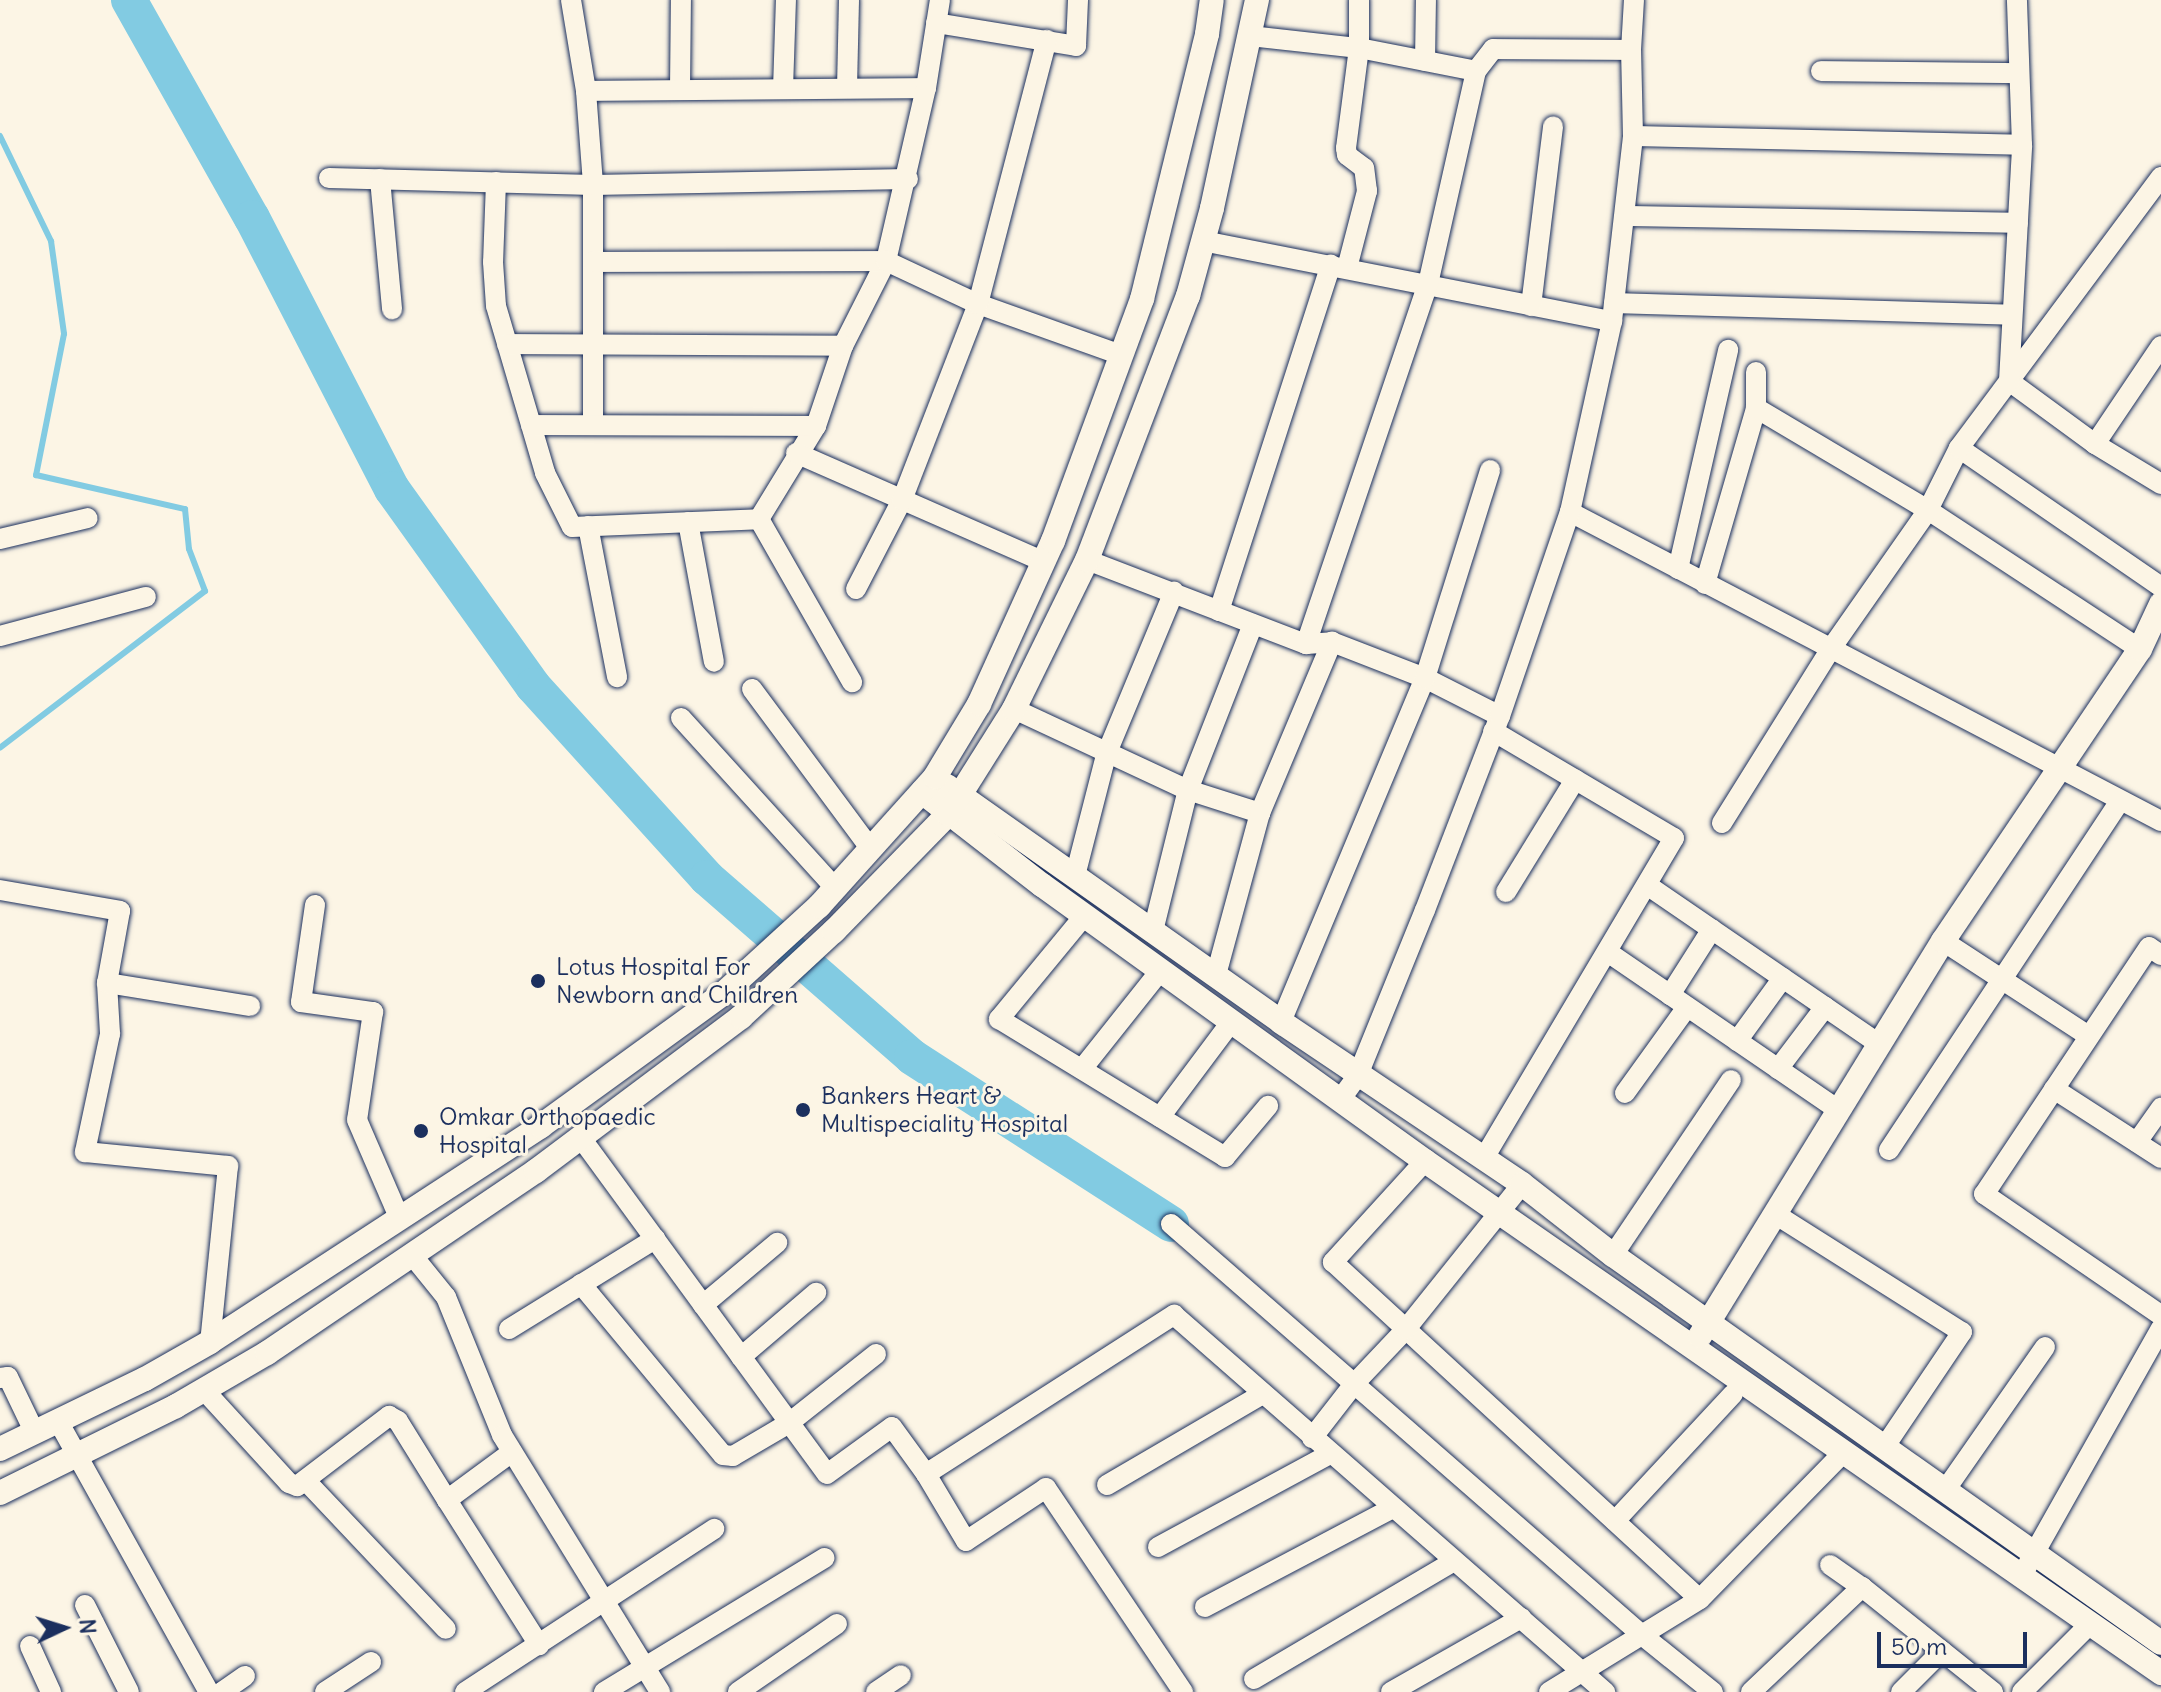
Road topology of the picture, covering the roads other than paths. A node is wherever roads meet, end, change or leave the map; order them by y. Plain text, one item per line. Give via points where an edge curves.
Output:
1 (571, 0) edge
2 (681, 0) edge
3 (786, 0) edge
4 (849, 0) edge
5 (940, 0) edge
6 (1078, 0) edge
7 (1212, 0) edge
8 (1257, 0) edge
9 (1359, 0) edge
10 (1426, 0) edge
11 (1634, 0) edge
12 (2017, 0) edge
13 (936, 23) junction
14 (1250, 36) junction
15 (1047, 40) junction
16 (1359, 48) junction
17 (1631, 50) junction
18 (1425, 61) junction
19 (1476, 71) junction
20 (1821, 71) dead end
21 (2017, 73) junction
22 (847, 88) junction
23 (926, 88) junction
24 (680, 89) junction
25 (783, 89) junction
26 (586, 91) junction
27 (1553, 126) dead end
28 (1633, 136) junction
29 (2022, 145) junction
30 (2161, 177) edge
31 (329, 178) dead end
32 (380, 179) junction
33 (908, 179) junction
34 (496, 182) junction
35 (593, 185) junction
36 (1625, 216) junction
37 (2018, 223) junction
38 (1203, 241) junction
39 (886, 261) junction
40 (593, 262) junction
41 (1339, 266) junction
42 (1428, 284) junction
43 (978, 304) junction
44 (1531, 306) junction
45 (392, 309) dead end
46 (1613, 312) junction
47 (2011, 315) junction
48 (507, 344) junction
49 (593, 344) junction
50 (843, 346) junction
51 (2161, 346) edge
52 (1728, 350) dead end
53 (1121, 355) junction
54 (1756, 372) dead end
55 (2009, 381) junction
56 (1756, 408) junction
57 (593, 423) junction
58 (531, 425) junction
59 (816, 426) junction
60 (2095, 444) junction
61 (1959, 448) junction
62 (796, 453) junction
63 (1490, 470) dead end
64 (2161, 484) edge
65 (902, 500) junction
66 (1928, 510) junction
67 (1570, 512) junction
68 (88, 518) dead end
69 (759, 519) junction
70 (688, 522) junction
71 (588, 526) junction
72 (0, 539) edge
73 (1087, 560) junction
74 (1044, 562) junction
75 (1678, 569) junction
76 (1705, 584) junction
77 (2161, 587) edge
78 (856, 589) dead end
79 (1174, 592) junction
80 (146, 597) dead end
81 (2161, 604) edge
82 (1219, 611) junction
83 (1253, 624) junction
84 (0, 636) edge
85 (1332, 642) junction
86 (1306, 644) junction
87 (2140, 649) junction
88 (1830, 650) junction
89 (714, 662) dead end
90 (617, 677) dead end
91 (1425, 678) junction
92 (852, 682) dead end
93 (752, 689) dead end
94 (1014, 709) junction
95 (681, 718) dead end
96 (1496, 724) junction
97 (1106, 755) junction
98 (2056, 769) junction
99 (1575, 780) junction
100 (928, 785) junction
101 (1188, 790) junction
102 (2120, 801) junction
103 (954, 805) junction
104 (1260, 813) junction
105 (2161, 821) edge
106 (1722, 823) dead end
107 (870, 848) junction
108 (1075, 876) junction
109 (1647, 885) junction
110 (0, 890) edge
111 (1506, 892) dead end
112 (827, 897) junction
113 (315, 905) dead end
114 (1084, 916) junction
115 (1712, 929) junction
116 (1153, 931) junction
117 (1943, 941) junction
118 (1609, 953) junction
119 (2161, 955) edge
120 (1160, 971) junction
121 (1216, 975) junction
122 (1783, 978) junction
123 (2004, 980) junction
124 (107, 983) junction
125 (1670, 995) junction
126 (250, 1006) dead end
127 (1687, 1007) junction
128 (1825, 1007) junction
129 (1231, 1022) junction
130 (1281, 1022) junction
131 (2089, 1036) junction
132 (1737, 1041) junction
133 (1878, 1043) junction
134 (1082, 1069) junction
135 (1778, 1069) junction
136 (1358, 1075) junction
137 (1731, 1080) dead end
138 (2054, 1089) junction
139 (1625, 1093) dead end
140 (1340, 1100) junction
141 (1268, 1106) dead end
142 (2161, 1108) edge
143 (1838, 1110) junction
144 (1160, 1117) junction
145 (581, 1138) junction
146 (2137, 1142) junction
147 (1889, 1150) dead end
148 (1484, 1158) junction
149 (2161, 1158) edge
150 (1425, 1161) junction
151 (1522, 1184) junction
152 (1499, 1212) junction
153 (1775, 1214) junction
154 (399, 1217) junction
155 (1171, 1224) dead end
156 (655, 1239) junction
157 (777, 1243) dead end
158 (412, 1255) junction
159 (1613, 1255) junction
160 (581, 1284) junction
161 (816, 1293) dead end
162 (703, 1305) junction
163 (2161, 1315) edge
164 (1709, 1322) junction
165 (2161, 1328) edge
166 (509, 1329) dead end
167 (1406, 1329) junction
168 (210, 1342) junction
169 (1693, 1346) junction
170 (2045, 1347) dead end
171 (876, 1354) dead end
172 (741, 1357) junction
173 (0, 1378) edge
174 (1354, 1384) junction
175 (204, 1390) junction
176 (1263, 1394) junction
177 (1733, 1394) dead end
178 (58, 1421) junction
179 (789, 1423) junction
180 (35, 1433) junction
181 (1312, 1438) junction
182 (1885, 1446) junction
183 (0, 1449) edge
184 (512, 1452) junction
185 (1844, 1452) junction
186 (1330, 1454) junction
187 (76, 1456) junction
188 (926, 1474) junction
189 (307, 1482) junction
190 (1107, 1485) dead end
191 (1946, 1489) junction
192 (0, 1493) edge
193 (447, 1500) junction
194 (1393, 1508) junction
195 (1615, 1521) junction
196 (714, 1529) dead end
197 (1158, 1547) dead end
198 (2036, 1552) junction
199 (824, 1558) dead end
200 (1454, 1561) junction
201 (1830, 1565) dead end
202 (2022, 1575) junction
203 (1862, 1587) junction
204 (1700, 1599) junction
205 (604, 1603) junction
206 (85, 1605) dead end
207 (1205, 1607) dead end
208 (1521, 1618) junction
209 (2091, 1623) junction
210 (837, 1624) dead end
211 (446, 1629) dead end
212 (1642, 1635) junction
213 (2161, 1643) edge
214 (539, 1645) junction
215 (30, 1646) dead end
216 (1942, 1651) junction
217 (371, 1662) dead end
218 (643, 1665) junction
219 (1583, 1671) junction
220 (2161, 1673) edge
221 (901, 1675) dead end
222 (245, 1676) dead end
223 (1254, 1679) dead end
224 (51, 1692) edge
225 (129, 1692) edge
226 (209, 1692) edge
227 (222, 1692) edge
228 (325, 1692) edge
229 (465, 1692) edge
230 (604, 1692) edge
231 (660, 1692) edge
232 (738, 1692) edge
233 (876, 1692) edge
234 (1183, 1692) edge
235 (1391, 1692) edge
236 (1549, 1692) edge
237 (1605, 1692) edge
238 (1713, 1692) edge
239 (1751, 1692) edge
240 (1901, 1692) edge
241 (1993, 1692) edge
242 (2022, 1692) edge

1 - 26 street
2 - 24 street
3 - 25 street
4 - 22 street
5 - 13 street
6 - 15 street via 1076,46
7 - 53 street via 1142,299
8 - 14 street
9 - 16 street
10 - 18 street
11 - 17 street
12 - 21 street
13 - 15 street
13 - 23 street
14 - 16 street
14 - 38 street
15 - 43 street
16 - 18 street
16 - 41 street via 1346,148 1364,168 1367,191
17 - 19 street via 1493,49
17 - 28 street
18 - 19 street
19 - 42 street
20 - 21 street
21 - 29 street
22 - 23 street
22 - 25 street
23 - 33 street
24 - 25 street
24 - 26 street
26 - 35 street
27 - 44 street
28 - 29 street
28 - 36 street
29 - 37 street
30 - 55 street
31 - 32 street
32 - 34 street
32 - 45 street
33 - 35 street
33 - 39 street
34 - 35 street
34 - 48 street via 496,306
35 - 40 street
36 - 37 street
36 - 46 street
37 - 47 street
38 - 41 street
38 - 73 street via 1188,296
39 - 40 street
39 - 43 street
39 - 50 street
40 - 49 street
41 - 42 street
41 - 82 street
42 - 44 street
42 - 86 street
43 - 53 street
43 - 65 street
44 - 46 street
46 - 47 street
46 - 67 street
47 - 55 street
48 - 49 street
48 - 58 street
49 - 50 street
49 - 57 street
50 - 59 street
51 - 60 street
52 - 75 street
53 - 74 street
54 - 56 street
55 - 60 street
55 - 61 street
56 - 66 street
56 - 76 street
57 - 58 street
57 - 59 street
58 - 71 street via 545,473 572,527
59 - 62 street
60 - 64 street
61 - 66 street
61 - 77 street
62 - 65 street
62 - 69 street
63 - 91 street
65 - 74 street
65 - 78 street
66 - 87 street
66 - 88 street
67 - 75 street
67 - 96 street
68 - 72 street
69 - 70 street
69 - 92 street
70 - 71 street
70 - 89 street
71 - 90 street
73 - 79 street
73 - 94 street
74 - 100 street via 979,704
75 - 76 street
76 - 88 street
79 - 82 street
79 - 97 street
80 - 84 street
81 - 87 street
82 - 83 street
83 - 86 street
83 - 101 street
85 - 86 street
85 - 91 street
85 - 104 street
87 - 98 street
88 - 98 street
88 - 106 street
91 - 96 street
91 - 130 street
93 - 107 street
94 - 97 street
94 - 103 street
95 - 112 street
96 - 99 street
96 - 136 street
97 - 101 street
97 - 108 street
98 - 102 street
98 - 117 street
99 - 109 street via 1674,838
99 - 111 street
100 - 103 street
100 - 107 street
101 - 104 street
101 - 116 street
102 - 105 street
102 - 123 street
103 - 108 street
103 - 114 street
103 - 145 street via 834,931 741,1017
104 - 121 street
107 - 112 street
108 - 116 street
109 - 115 street
109 - 118 street
110 - 124 street via 120,911
112 - 154 street via 704,1008 541,1126
113 - 154 street via 301,1002 373,1012 357,1120
114 - 120 street
114 - 134 street via 999,1019
115 - 122 street
115 - 125 street
116 - 121 street
117 - 123 street
117 - 133 street
118 - 125 street
118 - 148 street
119 - 131 street via 2149,947
120 - 129 street
120 - 134 street
121 - 130 street
122 - 128 street
122 - 132 street
123 - 131 street
123 - 147 street
124 - 126 street
124 - 168 street via 110,1034 85,1152 228,1166
125 - 127 street
127 - 132 street
127 - 139 street
128 - 133 street
128 - 135 street
129 - 140 street
129 - 144 street
130 - 136 street
131 - 138 street
132 - 135 street
133 - 143 street
134 - 144 street
135 - 143 street
136 - 140 street
136 - 148 street
137 - 159 street
138 - 146 street
138 - 163 street via 1984,1194
140 - 150 street
141 - 144 street via 1225,1157
142 - 146 street
143 - 153 street
145 - 156 street
145 - 158 street
146 - 149 street
148 - 151 street
150 - 152 street
150 - 167 street via 1333,1262
151 - 152 street
151 - 159 street
152 - 167 street
152 - 169 street
153 - 164 street
153 - 182 street via 1962,1332
154 - 168 street
155 - 174 street
156 - 160 street
156 - 162 street
157 - 162 street
158 - 175 street
158 - 184 street via 446,1297
159 - 164 street
160 - 166 street
160 - 179 street via 723,1455 733,1456
161 - 172 street
162 - 172 street
164 - 169 street
164 - 182 street
165 - 198 street
167 - 174 street
167 - 195 street
168 - 178 street
169 - 185 street
170 - 191 street
171 - 179 street
172 - 179 street
173 - 180 street via 8,1377
174 - 181 street
174 - 212 street
175 - 187 street
175 - 189 street via 289,1483
176 - 181 street
176 - 188 street via 1174,1315
176 - 190 street
177 - 195 street
178 - 180 street
178 - 187 street
179 - 188 street via 827,1474 892,1427
180 - 183 street
181 - 186 street
182 - 191 street
184 - 193 street
184 - 205 street
185 - 202 street
185 - 204 street
186 - 194 street
186 - 197 street
187 - 192 street
187 - 226 street
188 - 234 street via 966,1541 1046,1488
189 - 193 street via 389,1416 398,1421
189 - 211 street
191 - 198 street
193 - 214 street
194 - 200 street
194 - 207 street
195 - 204 street
196 - 205 street
198 - 202 street
198 - 213 street
199 - 218 street
200 - 208 street
200 - 223 street
201 - 203 street
202 - 209 street
203 - 216 street
203 - 239 street
204 - 212 street
205 - 214 street
205 - 218 street
206 - 225 street
208 - 219 street
208 - 235 street
209 - 220 street
209 - 242 street
210 - 232 street
212 - 219 street
212 - 238 street
214 - 229 street
215 - 224 street
216 - 240 street
216 - 241 street
217 - 228 street
218 - 230 street
218 - 231 street
219 - 236 street
219 - 237 street
221 - 233 street
222 - 227 street

